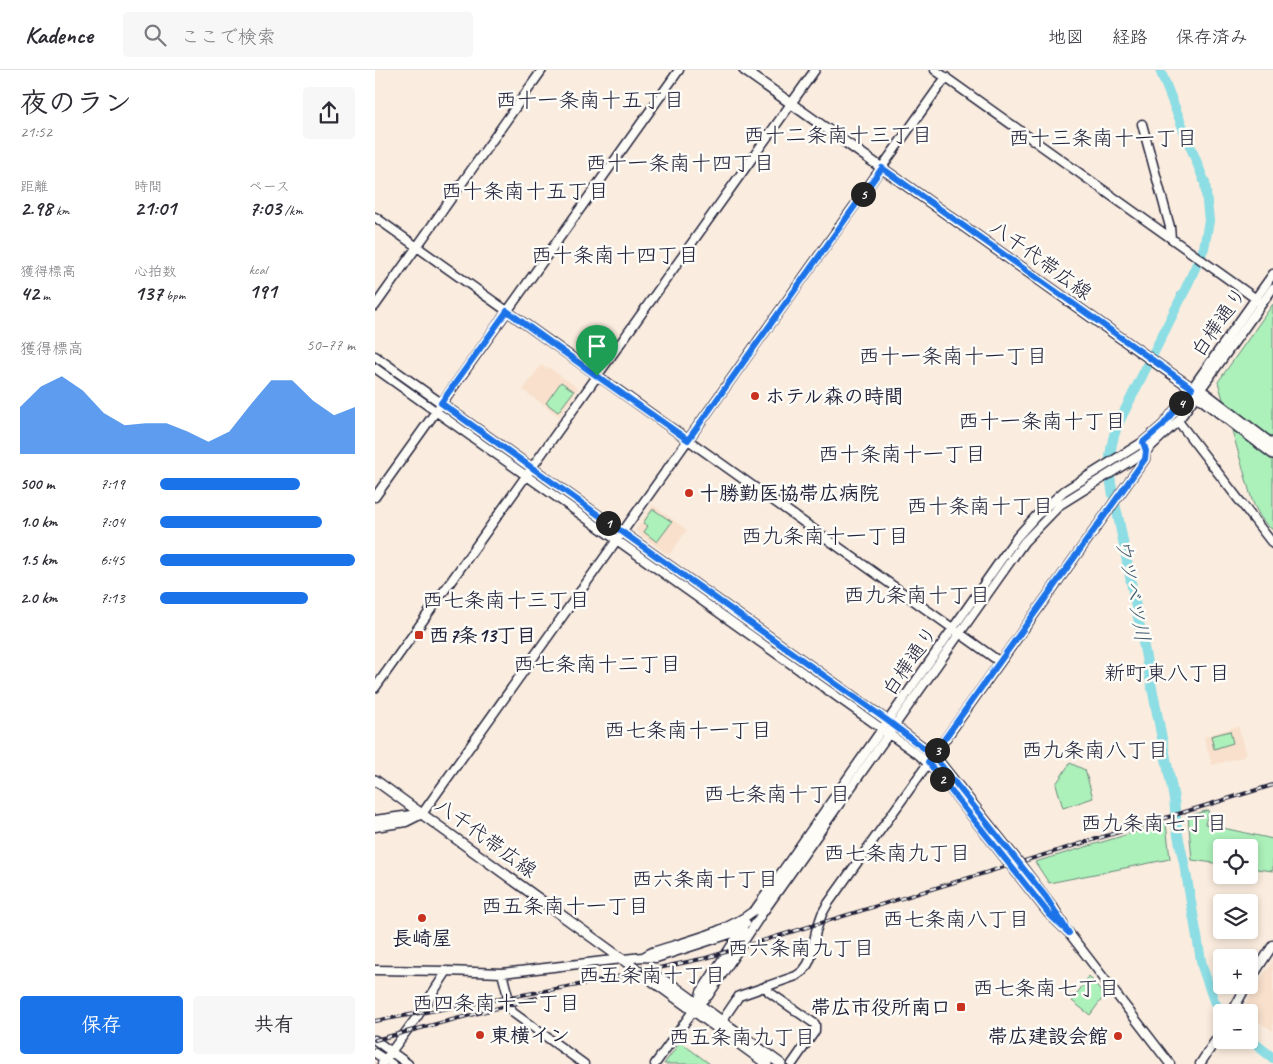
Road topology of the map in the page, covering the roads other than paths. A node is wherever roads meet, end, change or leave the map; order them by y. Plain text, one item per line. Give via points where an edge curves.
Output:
1 (542, 70) edge
2 (679, 70) edge
3 (744, 70) edge
4 (815, 70) edge
5 (935, 70) edge
6 (945, 77) junction
7 (791, 104) junction
8 (1141, 124) dead end
9 (882, 168) junction
10 (375, 217) edge
11 (1171, 238) junction
12 (417, 247) junction
13 (1273, 274) edge
14 (1273, 288) edge
15 (1259, 301) junction
16 (375, 306) edge
17 (507, 311) junction
18 (375, 356) edge
19 (375, 368) edge
20 (597, 376) junction
21 (1196, 392) junction
22 (441, 403) junction
23 (436, 411) junction
24 (1178, 421) junction
25 (688, 440) junction
26 (1143, 442) junction
27 (1273, 445) edge
28 (1146, 451) junction
29 (1273, 454) edge
30 (532, 468) junction
31 (527, 475) junction
32 (375, 497) edge
33 (622, 532) junction
34 (617, 540) junction
35 (1273, 544) edge
36 (956, 630) junction
37 (1000, 662) junction
38 (375, 688) edge
39 (892, 723) junction
40 (886, 731) junction
41 (933, 755) junction
42 (928, 762) junction
43 (375, 780) edge
44 (422, 814) junction
45 (375, 820) edge
46 (375, 827) edge
47 (755, 910) junction
48 (746, 923) junction
49 (1069, 933) junction
50 (1273, 945) edge
51 (643, 957) junction
52 (624, 959) junction
53 (1258, 968) edge
54 (375, 970) edge
55 (447, 970) junction
56 (502, 973) junction
57 (766, 986) junction
58 (696, 1007) junction
59 (722, 1021) junction
60 (375, 1040) edge
61 (1213, 1044) edge
62 (375, 1052) edge
63 (391, 1052) junction
64 (387, 1062) edge
65 (408, 1064) edge
66 (584, 1064) edge
67 (655, 1064) edge
68 (767, 1064) edge
69 (781, 1064) edge
70 (792, 1064) edge
71 (1171, 1064) edge
72 (1200, 1064) edge

1 - 12 street
2 - 17 street
3 - 7 main road, 八千代帯広線
4 - 7 street
5 - 6 street
6 - 9 street
6 - 11 street
7 - 9 main road, 八千代帯広線
7 - 20 street
8 - 11 street
9 - 21 main road, 八千代帯広線
9 - 25 street
10 - 12 street
11 - 15 street
12 - 16 street
12 - 17 street
13 - 15 street, 白樺通り
14 - 15 street, 白樺通り
15 - 21 street, 白樺通り
17 - 20 street
17 - 22 street
18 - 22 street
19 - 23 street
20 - 25 street
20 - 30 street
21 - 24 street, 白樺通り
21 - 26 street, 白樺通り
21 - 27 main road
21 - 29 main road
22 - 23 street
22 - 30 street
23 - 31 street
23 - 32 street
24 - 28 street, 白樺通り
24 - 35 street
25 - 33 street
25 - 36 street
26 - 28 street
26 - 36 street, 白樺通り via 1065,491 1035,516 1017,537
28 - 36 street, 白樺通り via 1061,504 1045,519
28 - 37 street via 1145,459
30 - 31 street
30 - 33 street
31 - 34 street
31 - 38 street
33 - 34 street
33 - 39 street
34 - 40 street
34 - 44 street
36 - 37 street
36 - 39 street, 白樺通り
37 - 41 street
39 - 40 street, 白樺通り
39 - 41 street
40 - 42 street
40 - 47 street
40 - 58 street via 708,996
41 - 42 street
41 - 49 street via 1046,897
42 - 49 street via 1049,914
42 - 57 street via 824,910 808,964 795,976
43 - 44 main road, 八千代帯広線
44 - 45 street
44 - 46 street via 406,822
44 - 52 main road, 八千代帯広線
47 - 48 street
47 - 51 street via 718,931
48 - 51 street via 721,938 657,958
48 - 58 street via 701,992
49 - 71 street
50 - 53 street
51 - 52 street
52 - 56 street
52 - 58 main road, 八千代帯広線 via 675,987
54 - 55 street
55 - 56 street
55 - 63 street
56 - 66 street via 512,1012
57 - 59 street via 739,996
57 - 70 street via 769,992 815,1024 815,1031
58 - 59 main road, 八千代帯広線
58 - 67 street
58 - 68 main road, 八千代帯広線
59 - 69 main road, 八千代帯広線
60 - 63 street
61 - 72 street
62 - 64 street
63 - 64 street
63 - 65 street

